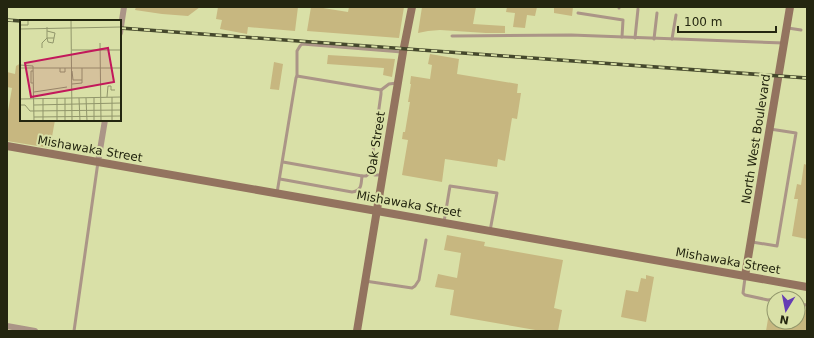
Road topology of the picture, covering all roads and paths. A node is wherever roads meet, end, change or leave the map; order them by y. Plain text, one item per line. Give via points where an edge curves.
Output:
1 (124, 7) edge
2 (412, 7) edge
3 (790, 7) edge
4 (638, 10) dead end
5 (578, 13) dead end
6 (657, 13) dead end
7 (676, 15) dead end
8 (121, 26) edge
9 (786, 28) junction
10 (801, 30) dead end
11 (452, 36) dead end
12 (622, 38) junction
13 (635, 38) junction
14 (654, 38) junction
15 (672, 39) junction
16 (784, 43) junction
17 (403, 52) junction
18 (297, 76) junction
19 (398, 83) junction
20 (381, 90) junction
21 (105, 121) edge
22 (770, 129) junction
23 (7, 146) edge
24 (98, 162) junction
25 (283, 162) junction
26 (370, 173) junction
27 (383, 175) junction
28 (362, 176) junction
29 (280, 179) junction
30 (277, 193) junction
31 (377, 210) junction
32 (444, 222) junction
33 (490, 230) junction
34 (426, 240) dead end
35 (751, 241) junction
36 (745, 276) junction
37 (366, 281) junction
38 (807, 287) edge
39 (766, 300) edge
40 (7, 326) edge
41 (35, 331) edge
42 (74, 331) edge
43 (357, 331) edge

1 - 8 street
2 - 17 street, Oak Street
3 - 9 street, North West Boulevard
4 - 13 lane
5 - 12 lane via 623,20
6 - 14 lane
7 - 15 lane
9 - 10 lane
9 - 16 street, North West Boulevard
11 - 12 lane via 571,35
12 - 13 lane
13 - 14 lane
14 - 15 lane
15 - 16 lane
16 - 22 street, North West Boulevard
17 - 18 lane via 302,44 297,51
17 - 19 street, Oak Street
18 - 20 lane
18 - 25 lane
19 - 20 lane via 389,84
19 - 27 street, Oak Street
20 - 26 lane
21 - 24 street
22 - 35 street, North West Boulevard
22 - 35 lane via 796,133 795,141 777,246
23 - 24 street, Mishawaka Street
24 - 30 street, Mishawaka Street
24 - 42 lane
25 - 28 lane
25 - 29 lane
26 - 27 lane
26 - 28 lane
27 - 31 street, Oak Street
28 - 29 lane via 357,192
29 - 30 lane
30 - 31 street, Mishawaka Street
31 - 32 street, Mishawaka Street
31 - 37 street, Oak Street
32 - 33 street, Mishawaka Street
32 - 33 lane via 450,186 497,194
33 - 36 street, Mishawaka Street
34 - 37 lane via 419,280 415,286 412,288
35 - 36 street, North West Boulevard
36 - 38 street, Mishawaka Street
36 - 39 lane via 743,293
37 - 43 street, Oak Street
40 - 41 street

